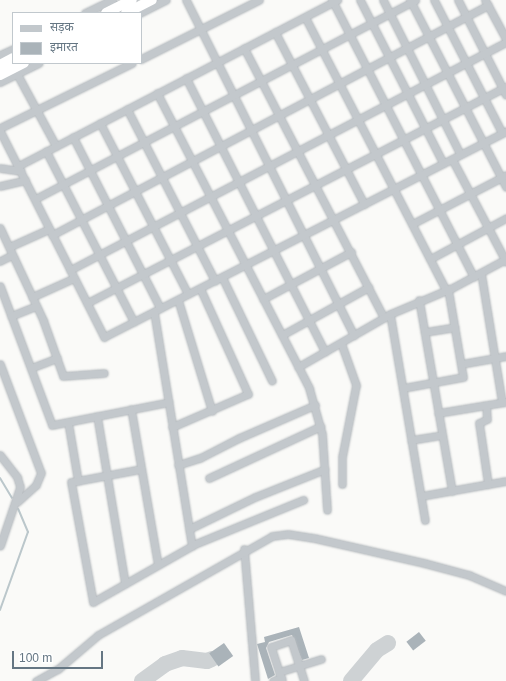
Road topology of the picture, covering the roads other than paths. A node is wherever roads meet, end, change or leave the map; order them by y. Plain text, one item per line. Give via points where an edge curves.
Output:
1 (112, 0) edge
2 (132, 0) edge
3 (152, 0) edge
4 (166, 0) edge
5 (186, 0) edge
6 (259, 0) edge
7 (360, 0) edge
8 (383, 0) edge
9 (434, 0) edge
10 (458, 0) edge
11 (334, 1) edge
12 (412, 1) edge
13 (487, 2) edge
14 (87, 12) edge
15 (108, 12) edge
16 (128, 12) edge
17 (142, 12) edge
18 (390, 13) junction
19 (466, 16) junction
20 (305, 17) junction
21 (371, 23) junction
22 (447, 26) junction
23 (201, 29) junction
24 (275, 32) junction
25 (350, 34) junction
26 (428, 36) junction
27 (506, 40) edge
28 (244, 48) junction
29 (407, 48) junction
30 (12, 49) edge
31 (322, 49) junction
32 (484, 53) junction
33 (0, 55) edge
34 (389, 57) junction
35 (142, 58) edge
36 (12, 59) edge
37 (217, 62) junction
38 (466, 63) junction
39 (22, 64) edge
40 (37, 64) edge
41 (130, 64) edge
42 (0, 65) edge
43 (292, 65) junction
44 (367, 69) junction
45 (447, 72) junction
46 (17, 74) junction
47 (0, 75) edge
48 (186, 78) junction
49 (261, 80) junction
50 (0, 82) edge
51 (339, 84) junction
52 (425, 84) junction
53 (505, 90) edge
54 (407, 93) junction
55 (157, 94) junction
56 (234, 95) junction
57 (484, 98) junction
58 (309, 99) junction
59 (386, 104) junction
60 (465, 108) junction
61 (127, 109) junction
62 (36, 110) junction
63 (203, 111) junction
64 (280, 115) junction
65 (358, 119) junction
66 (443, 119) junction
67 (100, 123) junction
68 (174, 126) junction
69 (425, 128) junction
70 (0, 129) edge
71 (251, 130) junction
72 (504, 132) edge
73 (328, 135) junction
74 (73, 137) junction
75 (404, 140) junction
76 (144, 142) junction
77 (483, 142) junction
78 (56, 146) junction
79 (220, 146) junction
80 (298, 150) junction
81 (46, 151) junction
82 (375, 154) junction
83 (460, 154) junction
84 (117, 156) junction
85 (452, 158) junction
86 (192, 161) junction
87 (443, 163) junction
88 (269, 166) junction
89 (0, 168) edge
90 (19, 169) junction
91 (90, 170) junction
92 (346, 170) junction
93 (421, 174) junction
94 (504, 176) edge
95 (162, 177) junction
96 (25, 180) junction
97 (238, 182) junction
98 (63, 184) junction
99 (316, 185) junction
100 (0, 186) edge
101 (506, 186) edge
102 (393, 189) junction
103 (135, 191) junction
104 (470, 194) junction
105 (210, 197) junction
106 (35, 199) junction
107 (286, 200) junction
108 (364, 204) junction
109 (108, 205) junction
110 (440, 210) junction
111 (180, 212) junction
112 (256, 216) junction
113 (506, 218) edge
114 (81, 219) junction
115 (335, 219) junction
116 (412, 224) junction
117 (153, 227) junction
118 (0, 228) edge
119 (488, 228) junction
120 (228, 231) junction
121 (51, 232) junction
122 (304, 235) junction
123 (126, 241) junction
124 (457, 244) junction
125 (197, 246) junction
126 (9, 248) junction
127 (274, 251) junction
128 (351, 252) junction
129 (100, 254) junction
130 (12, 255) junction
131 (430, 259) junction
132 (170, 260) junction
133 (506, 260) edge
134 (0, 261) edge
135 (245, 265) junction
136 (321, 268) junction
137 (70, 270) junction
138 (481, 273) junction
139 (143, 274) junction
140 (222, 277) junction
141 (474, 277) junction
142 (74, 278) junction
143 (214, 281) junction
144 (290, 284) junction
145 (0, 286) edge
146 (369, 287) junction
147 (117, 288) junction
148 (200, 288) junction
149 (447, 290) junction
150 (188, 294) junction
151 (32, 297) junction
152 (263, 299) junction
153 (178, 300) junction
154 (419, 300) junction
155 (87, 303) junction
156 (338, 304) junction
157 (36, 306) junction
158 (157, 310) junction
159 (12, 316) junction
160 (387, 316) junction
161 (309, 321) junction
162 (134, 322) junction
163 (455, 327) junction
164 (424, 332) junction
165 (282, 335) junction
166 (354, 335) junction
167 (341, 343) junction
168 (325, 352) junction
169 (506, 356) edge
170 (57, 358) junction
171 (495, 358) junction
172 (0, 364) edge
173 (461, 364) junction
174 (298, 367) junction
175 (31, 368) junction
176 (104, 373) dead end
177 (272, 381) dead end
178 (433, 383) junction
179 (403, 388) junction
180 (169, 402) junction
181 (504, 402) edge
182 (315, 405) junction
183 (486, 405) junction
184 (131, 409) junction
185 (212, 411) junction
186 (438, 413) junction
187 (97, 416) junction
188 (68, 422) junction
189 (321, 426) junction
190 (172, 427) junction
191 (442, 435) junction
192 (411, 440) junction
193 (0, 455) edge
194 (178, 465) junction
195 (141, 469) junction
196 (325, 469) junction
197 (107, 475) junction
198 (209, 478) dead end
199 (78, 481) junction
200 (506, 481) edge
201 (342, 484) dead end
202 (488, 484) junction
203 (452, 491) junction
204 (421, 496) junction
205 (302, 500) dead end
206 (17, 502) junction
207 (327, 510) dead end
208 (425, 520) dead end
209 (189, 530) junction
210 (0, 546) edge
211 (192, 546) junction
212 (244, 549) junction
213 (158, 565) junction
214 (125, 584) junction
215 (506, 591) edge
216 (321, 659) dead end
217 (299, 666) junction
218 (281, 677) edge
219 (36, 681) edge
220 (255, 681) edge
221 (273, 681) edge
222 (304, 681) edge

1 - 14 street
2 - 15 highway
3 - 16 highway
4 - 17 street
5 - 23 street
6 - 23 street
7 - 21 street
8 - 18 street
9 - 22 street
10 - 19 street
11 - 20 street
11 - 25 street
12 - 18 street
12 - 26 street
13 - 19 street
13 - 27 street
18 - 21 street
18 - 29 street
19 - 22 street
19 - 32 street
20 - 24 street
20 - 31 street
21 - 25 street
21 - 34 street
22 - 26 street
22 - 38 street
23 - 35 street
23 - 37 street
24 - 28 street
24 - 43 street
25 - 31 street
25 - 44 street
26 - 29 street
26 - 45 street
27 - 32 street
28 - 37 street
28 - 49 street
29 - 34 street
29 - 52 street
30 - 33 street
31 - 43 street
31 - 51 street
32 - 38 street
32 - 53 street
34 - 44 street
34 - 54 street
36 - 42 highway
37 - 48 street
37 - 56 street
38 - 45 street
38 - 57 street
39 - 47 highway
40 - 46 street
41 - 62 street
43 - 49 street
43 - 58 street
44 - 51 street
44 - 59 street
45 - 52 street
45 - 60 street
46 - 50 street
46 - 62 street
48 - 55 street
48 - 63 street
49 - 56 street
49 - 64 street
51 - 58 street
51 - 65 street
52 - 54 street
52 - 66 street
53 - 57 street
54 - 59 street
54 - 69 street
55 - 61 street
55 - 68 street
56 - 63 street
56 - 71 street
57 - 60 street
57 - 72 street
58 - 64 street
58 - 73 street
59 - 65 street
59 - 75 street
60 - 66 street
60 - 77 street
61 - 67 street
61 - 76 street
62 - 70 street
62 - 78 street
63 - 68 street
63 - 79 street
64 - 71 street
64 - 80 street
65 - 73 street
65 - 82 street
66 - 69 street
66 - 83 street
67 - 74 street
67 - 84 street
68 - 76 street
68 - 86 street
69 - 75 street
69 - 87 street
70 - 90 street
71 - 79 street
71 - 88 street
72 - 77 street
73 - 80 street
73 - 92 street
74 - 78 street
74 - 91 street
75 - 82 street
75 - 93 street
76 - 84 street
76 - 95 street
77 - 83 street
77 - 94 street
78 - 81 street
79 - 86 street
79 - 97 street
80 - 88 street
80 - 99 street
81 - 90 street
81 - 98 street
82 - 92 street
82 - 102 street
83 - 85 street
84 - 91 street
84 - 103 street
85 - 87 street
85 - 104 street
86 - 95 street
86 - 105 street
87 - 93 street
88 - 97 street
88 - 107 street
89 - 90 street
90 - 96 street
91 - 98 street
91 - 109 street
92 - 99 street
92 - 108 street
93 - 102 street
93 - 110 street
94 - 101 street
94 - 104 street
95 - 103 street
95 - 111 street
96 - 100 street
96 - 106 street
97 - 105 street
97 - 112 street
98 - 106 street
98 - 114 street
99 - 107 street
99 - 115 street
102 - 108 street
102 - 116 street
103 - 109 street
103 - 117 street
104 - 110 street
104 - 119 street
105 - 111 street
105 - 120 street
106 - 121 street
107 - 112 street
107 - 122 street
108 - 115 street
109 - 114 street
109 - 123 street
110 - 116 street
110 - 124 street
111 - 117 street
111 - 125 street
112 - 120 street
112 - 127 street
113 - 119 street
114 - 121 street
114 - 129 street
115 - 122 street
115 - 128 street
116 - 131 street
117 - 123 street
117 - 132 street
118 - 126 street
119 - 124 street
119 - 133 street
120 - 125 street
120 - 135 street
121 - 126 street
121 - 137 street
122 - 127 street
122 - 136 street
123 - 129 street
123 - 139 street
124 - 131 street
124 - 141 street
125 - 132 street
125 - 143 street
126 - 130 street
127 - 135 street
127 - 144 street
128 - 136 street
128 - 146 street
129 - 137 street
129 - 147 street
130 - 134 street
130 - 151 street
131 - 149 street
132 - 139 street
132 - 150 street
133 - 138 street
135 - 140 street
135 - 152 street
136 - 144 street
136 - 156 street
137 - 142 street
138 - 141 street
138 - 171 street
139 - 147 street
139 - 158 street
140 - 143 street
140 - 177 street
141 - 149 street
142 - 151 street
142 - 155 street
143 - 148 street
144 - 152 street
144 - 161 street
145 - 159 street
146 - 156 street
146 - 160 street
147 - 155 street
147 - 162 street
148 - 150 street
148 - 185 street via 248,394
149 - 154 street
149 - 163 street
150 - 153 street
151 - 157 street
152 - 165 street
153 - 158 street
153 - 185 street
154 - 160 street
154 - 164 street
155 - 162 street via 104,337
156 - 161 street
156 - 166 street
157 - 159 street
157 - 170 street
158 - 162 street
158 - 180 street
159 - 175 street
160 - 166 street
160 - 179 street
161 - 165 street
161 - 168 street
163 - 164 street
163 - 173 street
164 - 178 street
165 - 174 street
166 - 167 street
167 - 168 street
167 - 201 street via 356,385 342,457
168 - 174 street
169 - 171 street
170 - 175 street
170 - 176 street via 63,376
171 - 173 street
171 - 181 street
172 - 206 street via 41,473 36,485
173 - 178 street via 463,377
174 - 182 street
175 - 188 street via 52,425
178 - 179 street
178 - 186 street
179 - 192 street
180 - 184 street
180 - 190 street
181 - 183 street
182 - 189 street
182 - 194 street via 200,458
183 - 186 street
183 - 202 street via 487,419 479,423
184 - 187 street
184 - 195 street
185 - 190 street
186 - 191 street
187 - 188 street
187 - 197 street
188 - 199 street
189 - 196 street
189 - 198 street
190 - 194 street
191 - 192 street
191 - 203 street
192 - 204 street
193 - 206 street via 17,477 20,488
194 - 209 street
195 - 197 street
195 - 213 street
196 - 207 street
196 - 209 street via 255,497
197 - 199 street
197 - 214 street
199 - 214 street via 71,482 93,602
200 - 202 street
202 - 203 street
203 - 204 street
204 - 208 street
205 - 211 street
206 - 210 street
209 - 211 street
211 - 213 street
212 - 215 street via 272,536 288,534 314,538 469,575
212 - 219 street via 98,635 58,669
212 - 220 street
213 - 214 street
216 - 217 street
217 - 218 street
217 - 218 street via 291,640 271,647
217 - 222 street
218 - 221 street

